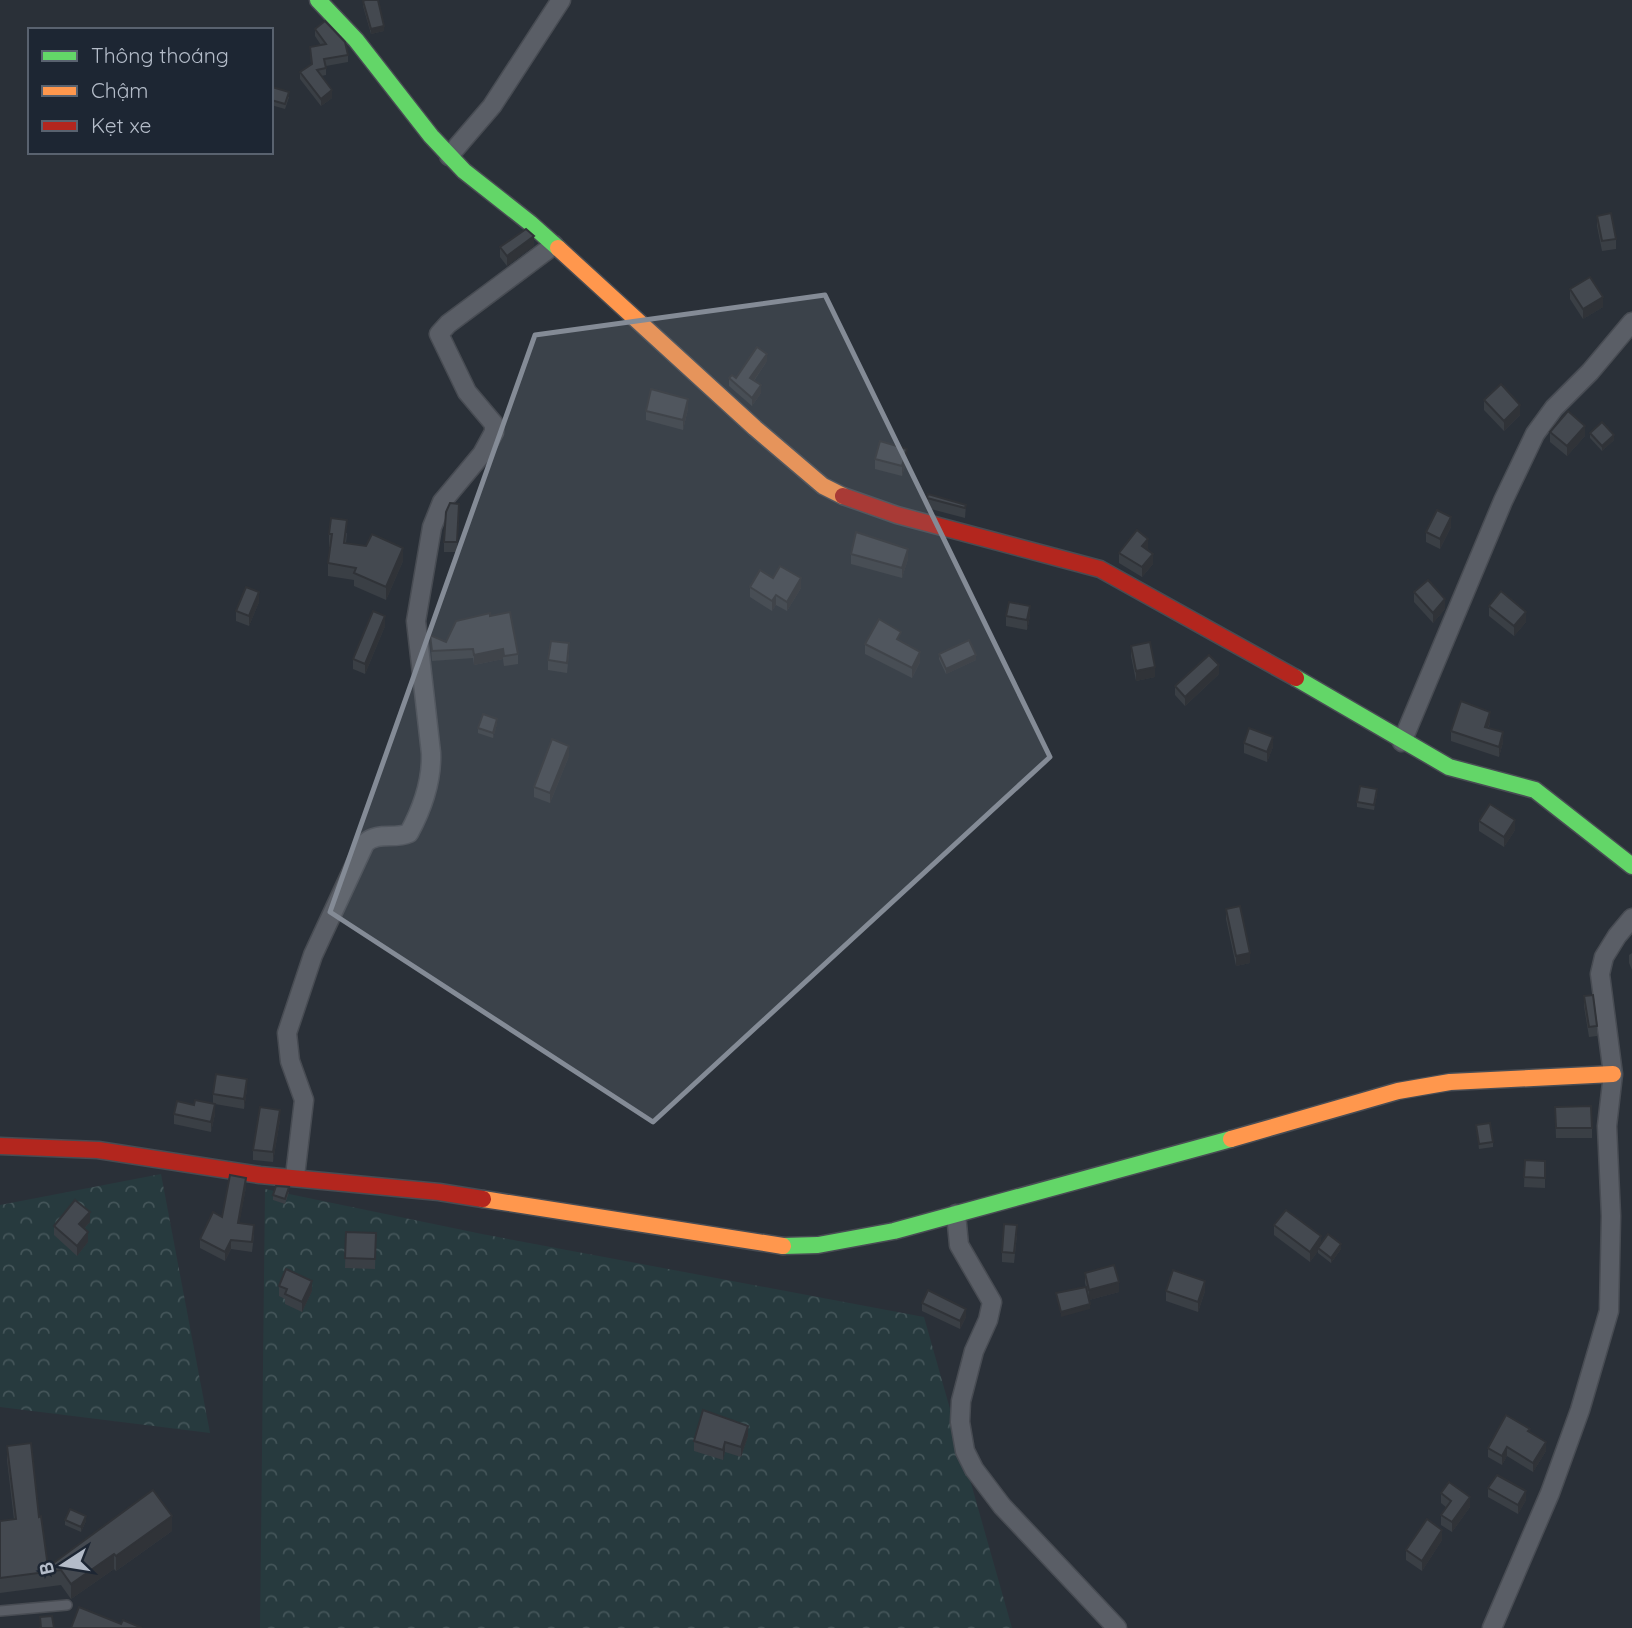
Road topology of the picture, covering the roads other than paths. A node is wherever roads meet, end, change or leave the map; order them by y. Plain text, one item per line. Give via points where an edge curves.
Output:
1 (318, 0) edge
2 (561, 0) edge
3 (449, 156) junction
4 (554, 245) junction
5 (1632, 323) edge
6 (1402, 742) junction
7 (1632, 866) edge
8 (1632, 918) edge
9 (1613, 1074) junction
10 (0, 1146) edge
11 (295, 1177) junction
12 (956, 1214) junction
13 (67, 1605) dead end
14 (0, 1611) edge
15 (1117, 1628) edge
16 (1492, 1628) edge

1 - 3 street
2 - 3 street via 492,106
3 - 4 street
4 - 6 street via 755,428 836,494 897,515 1100,569 1336,700
4 - 11 street via 439,334 467,392 494,424 494,432 442,502 432,527 416,621 432,766 428,786 409,833 372,837 365,843 313,955 287,1033 290,1061 304,1100
5 - 6 street via 1535,434
6 - 7 street via 1448,766 1535,790
8 - 9 street via 1601,965
9 - 12 street via 1450,1082 1398,1091
9 - 16 street via 1607,1126 1609,1311 1550,1493
10 - 11 street via 98,1150
11 - 12 street via 439,1192 792,1247 833,1245
12 - 15 street via 959,1245 992,1302 961,1401 965,1451 1002,1506
13 - 14 lane

